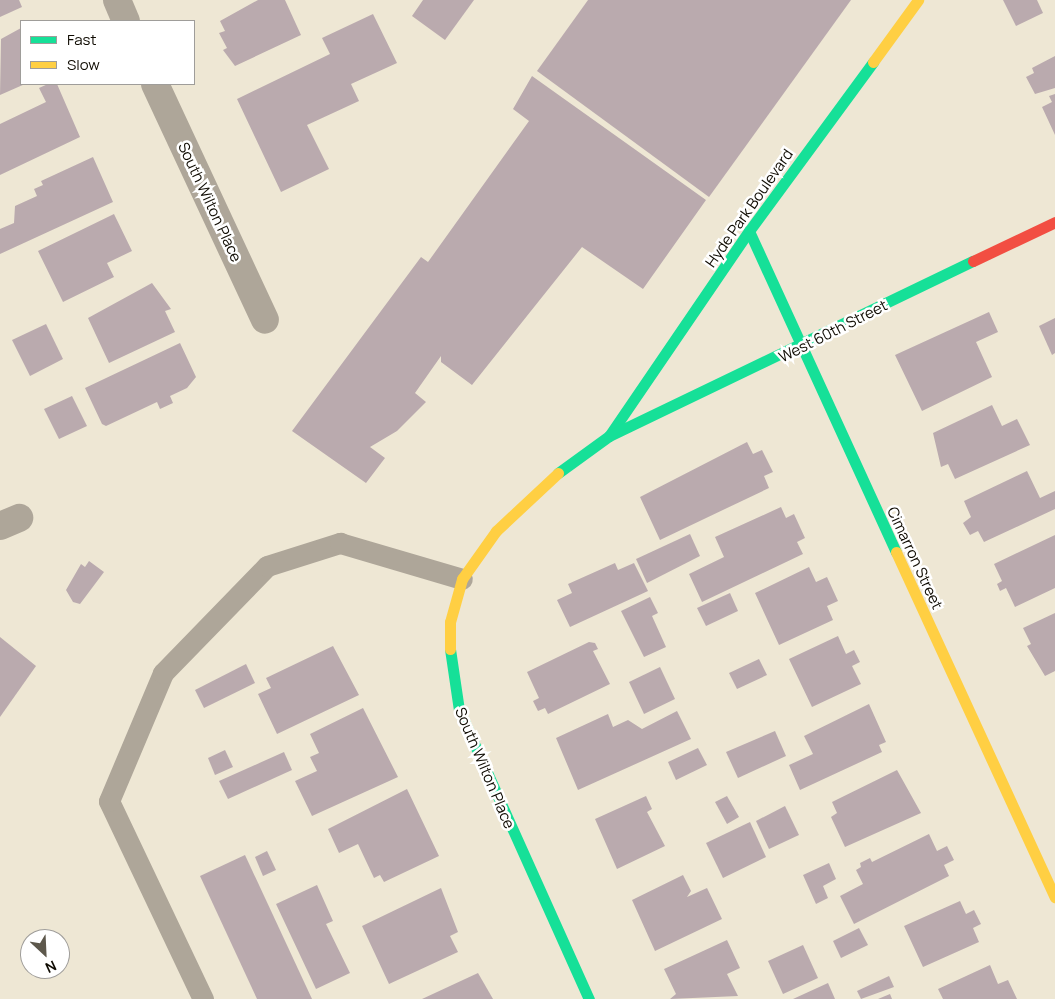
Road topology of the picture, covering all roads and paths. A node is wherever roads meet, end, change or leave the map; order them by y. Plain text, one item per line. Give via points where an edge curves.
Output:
1 (117, 0) edge
2 (918, 0) edge
3 (126, 20) edge
4 (155, 85) edge
5 (1055, 222) edge
6 (750, 231) junction
7 (265, 320) dead end
8 (800, 346) junction
9 (609, 436) junction
10 (462, 579) junction
11 (1055, 896) edge
12 (203, 999) edge
13 (589, 999) edge

1 - 3 street
2 - 6 street, Hyde Park Boulevard
4 - 7 street, South Wilton Place
5 - 8 street, West 60th Street
6 - 8 street, Cimarron Street
6 - 9 street, Hyde Park Boulevard
8 - 9 street, West 60th Street
8 - 11 street, Cimarron Street
9 - 10 street, South Wilton Place via 547,481 496,531
10 - 12 lane via 340,543 268,566 163,673 109,801
10 - 13 street, South Wilton Place via 450,622 450,668 459,710

